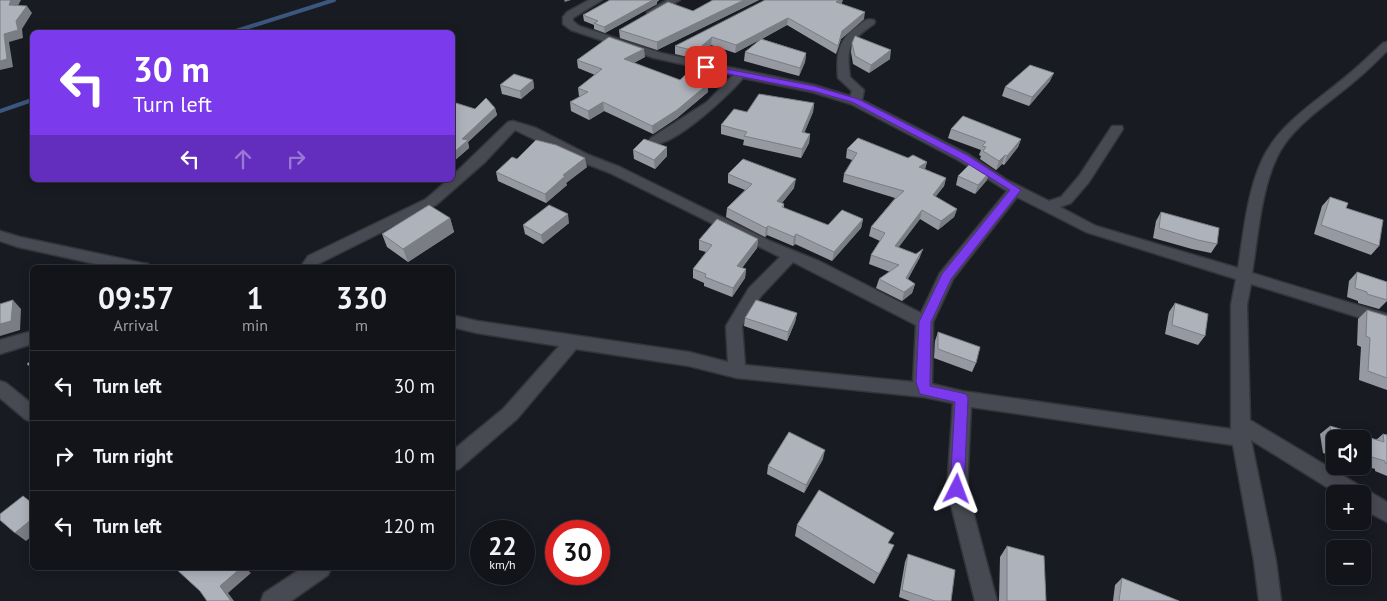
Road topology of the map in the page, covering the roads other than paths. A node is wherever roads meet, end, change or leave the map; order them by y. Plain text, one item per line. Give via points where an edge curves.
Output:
1 (597, 0) edge
2 (675, 0) edge
3 (640, 19) edge
4 (870, 22) dead end
5 (1387, 45) edge
6 (672, 48) dead end
7 (658, 56) junction
8 (739, 75) junction
9 (855, 101) junction
10 (1117, 129) dead end
11 (656, 141) edge
12 (455, 181) edge
13 (454, 182) edge
14 (1016, 190) junction
15 (1047, 207) junction
16 (0, 236) edge
17 (790, 256) junction
18 (128, 265) edge
19 (310, 265) edge
20 (1244, 275) junction
21 (1387, 320) edge
22 (455, 322) edge
23 (925, 322) junction
24 (30, 339) edge
25 (572, 342) junction
26 (0, 347) edge
27 (737, 371) junction
28 (0, 388) edge
29 (924, 390) junction
30 (962, 398) junction
31 (30, 412) edge
32 (1241, 431) junction
33 (455, 460) edge
34 (1340, 485) edge
35 (1371, 503) edge
36 (1387, 513) edge
37 (317, 570) edge
38 (272, 601) edge
39 (986, 601) edge
40 (1270, 601) edge

1 - 7 street via 571,14 567,22 575,28 611,36
2 - 3 street
4 - 9 street via 852,34 842,58 844,78 858,90
5 - 20 street via 1354,77 1308,113 1271,156 1262,180
6 - 7 street
7 - 8 street
8 - 9 street via 814,89
8 - 11 street via 727,92 700,116
9 - 14 street via 963,157
10 - 15 street via 1066,200
12 - 17 street via 513,125 615,170
13 - 19 street via 431,202 313,260
14 - 15 street
14 - 23 street via 946,277
15 - 20 street via 1091,229
16 - 18 street
17 - 23 street
17 - 27 street via 755,292 734,326
20 - 21 street
20 - 32 street via 1239,305
22 - 25 street
23 - 29 street
24 - 26 street
25 - 27 street via 689,359
25 - 33 street via 510,414
27 - 29 street
28 - 31 street
29 - 30 street
30 - 32 street
30 - 39 street via 957,489
32 - 34 street
32 - 40 street
35 - 36 street
37 - 38 street

